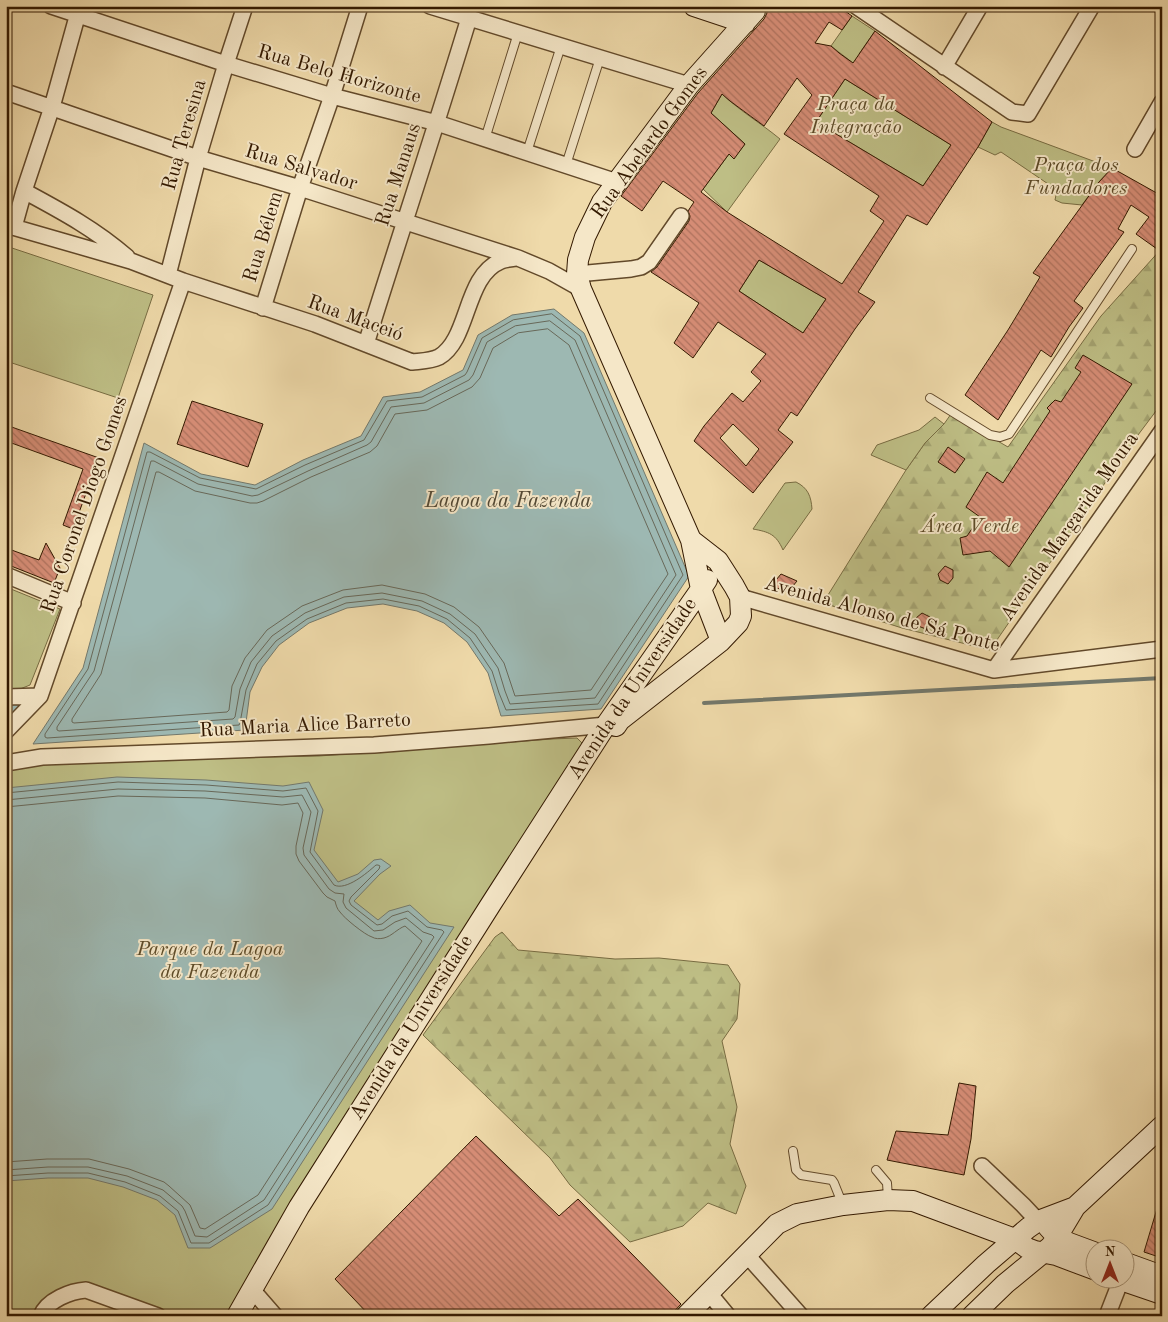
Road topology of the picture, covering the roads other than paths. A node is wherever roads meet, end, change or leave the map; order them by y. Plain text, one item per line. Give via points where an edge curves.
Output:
1 (51, 6) edge
2 (245, 6) edge
3 (360, 6) edge
4 (430, 6) edge
5 (694, 6) edge
6 (980, 6) edge
7 (1092, 6) edge
8 (862, 8) edge
9 (79, 10) edge
10 (750, 12) edge
11 (469, 18) junction
12 (518, 33) junction
13 (561, 46) junction
14 (600, 58) junction
15 (226, 64) junction
16 (944, 66) junction
17 (689, 85) junction
18 (6, 92) edge
19 (332, 96) junction
20 (1162, 102) edge
21 (52, 107) junction
22 (437, 123) junction
23 (485, 139) junction
24 (1135, 149) dead end
25 (527, 152) junction
26 (198, 158) junction
27 (566, 165) junction
28 (617, 182) junction
29 (300, 188) junction
30 (24, 191) junction
31 (681, 216) dead end
32 (404, 222) junction
33 (10, 226) edge
34 (1132, 249) dead end
35 (518, 258) junction
36 (131, 260) junction
37 (168, 275) junction
38 (183, 281) junction
39 (579, 281) junction
40 (263, 308) junction
41 (366, 344) junction
42 (930, 398) dead end
43 (1162, 431) edge
44 (691, 540) junction
45 (718, 562) junction
46 (6, 575) edge
47 (701, 589) junction
48 (740, 597) junction
49 (73, 603) junction
50 (721, 641) junction
51 (1162, 649) edge
52 (994, 670) junction
53 (40, 696) junction
54 (6, 697) edge
55 (606, 725) junction
56 (6, 731) edge
57 (6, 764) edge
58 (1162, 1126) edge
59 (793, 1151) dead end
60 (982, 1166) dead end
61 (876, 1170) dead end
62 (888, 1200) junction
63 (843, 1205) junction
64 (1075, 1207) junction
65 (1038, 1221) junction
66 (1057, 1237) junction
67 (1015, 1239) junction
68 (1086, 1249) edge
69 (1042, 1253) junction
70 (746, 1254) junction
71 (1086, 1266) edge
72 (1136, 1267) edge
73 (1162, 1276) edge
74 (1136, 1285) edge
75 (1117, 1290) edge
76 (255, 1293) junction
77 (709, 1293) junction
78 (1162, 1294) edge
79 (121, 1309) edge
80 (41, 1316) edge
81 (158, 1316) edge
82 (237, 1316) edge
83 (245, 1316) edge
84 (275, 1316) edge
85 (686, 1316) edge
86 (728, 1316) edge
87 (801, 1316) edge
88 (931, 1316) edge
89 (972, 1316) edge
90 (1107, 1316) edge

1 - 9 street, Rua Belo Horizonte
2 - 15 street, Rua Teresina
3 - 19 street, Rua Bélem
4 - 11 street
5 - 10 main road
6 - 16 street
7 - 16 street via 1028,114 1012,112
8 - 16 street
9 - 15 street, Rua Belo Horizonte
9 - 21 street
10 - 17 main road, Rua Abelardo Gomes
11 - 12 street
11 - 22 street, Rua Manaus
12 - 13 street
12 - 23 lane
13 - 14 street
13 - 25 lane
14 - 17 street
14 - 27 lane
15 - 19 street, Rua Belo Horizonte
15 - 26 street, Rua Teresina
17 - 28 main road, Rua Abelardo Gomes
18 - 21 street, Rua Salvador
19 - 22 street, Rua Belo Horizonte
19 - 29 street, Rua Bélem
20 - 24 street
21 - 26 street, Rua Salvador
21 - 30 street
22 - 23 street, Rua Belo Horizonte
22 - 32 street, Rua Manaus
23 - 25 street, Rua Belo Horizonte
25 - 27 street, Rua Belo Horizonte
26 - 29 street, Rua Salvador
26 - 37 street, Rua Teresina
27 - 28 street, Rua Belo Horizonte
28 - 39 main road, Rua Abelardo Gomes via 602,202 585,237 578,260
29 - 32 street, Rua Salvador
29 - 40 street, Rua Bélem
30 - 33 street
30 - 36 street, Rua Maceió via 86,225
31 - 39 street via 649,262 641,267
32 - 35 street, Rua Salvador
32 - 41 street, Rua Manaus
33 - 36 street, Rua Maceió
34 - 42 lane via 1009,434 1000,437 990,435
35 - 39 street, Rua Salvador
35 - 41 street, Rua Maceió via 501,261 488,270 479,282 455,340 438,357 412,362
36 - 37 street, Rua Maceió
37 - 38 street, Rua Maceió
38 - 40 street, Rua Maceió
38 - 49 street, Rua Coronel Diogo Gomes
39 - 44 main road, Avenida da Universidade
40 - 41 street, Rua Maceió
43 - 52 street, Avenida Margarida Moura
44 - 45 main road
44 - 47 main road, Avenida da Universidade
45 - 47 main road
45 - 48 main road
46 - 49 street
47 - 50 main road
47 - 55 main road, Avenida da Universidade
48 - 50 main road, Avenida da Universidade via 738,623
48 - 52 street, Avenida Alonso de Sá Ponte
49 - 53 street, Rua Coronel Diogo Gomes
50 - 76 main road, Avenida da Universidade via 620,720
51 - 52 street, Avenida Alonso de Sá Ponte
53 - 54 street
53 - 56 street, Rua Coronel Diogo Gomes
55 - 57 street, Rua Maria Alice Barreto via 374,745 42,757
55 - 82 main road, Avenida da Universidade via 299,1207
58 - 64 main road
59 - 63 lane via 796,1170 801,1175 832,1180
60 - 65 street
61 - 62 lane via 887,1183
62 - 63 main road
62 - 67 main road via 913,1202
63 - 70 main road via 797,1214 777,1224
64 - 65 main road
64 - 66 main road
65 - 66 main road
65 - 67 main road
66 - 68 main road
66 - 69 main road
67 - 69 main road
67 - 88 main road
69 - 71 main road
69 - 89 main road
70 - 77 main road
70 - 87 street
72 - 73 main road
74 - 78 main road
75 - 90 street
76 - 83 main road, Avenida da Universidade
76 - 84 street
77 - 85 main road
77 - 86 street
79 - 80 street via 86,1290 78,1290 52,1302
79 - 81 street

